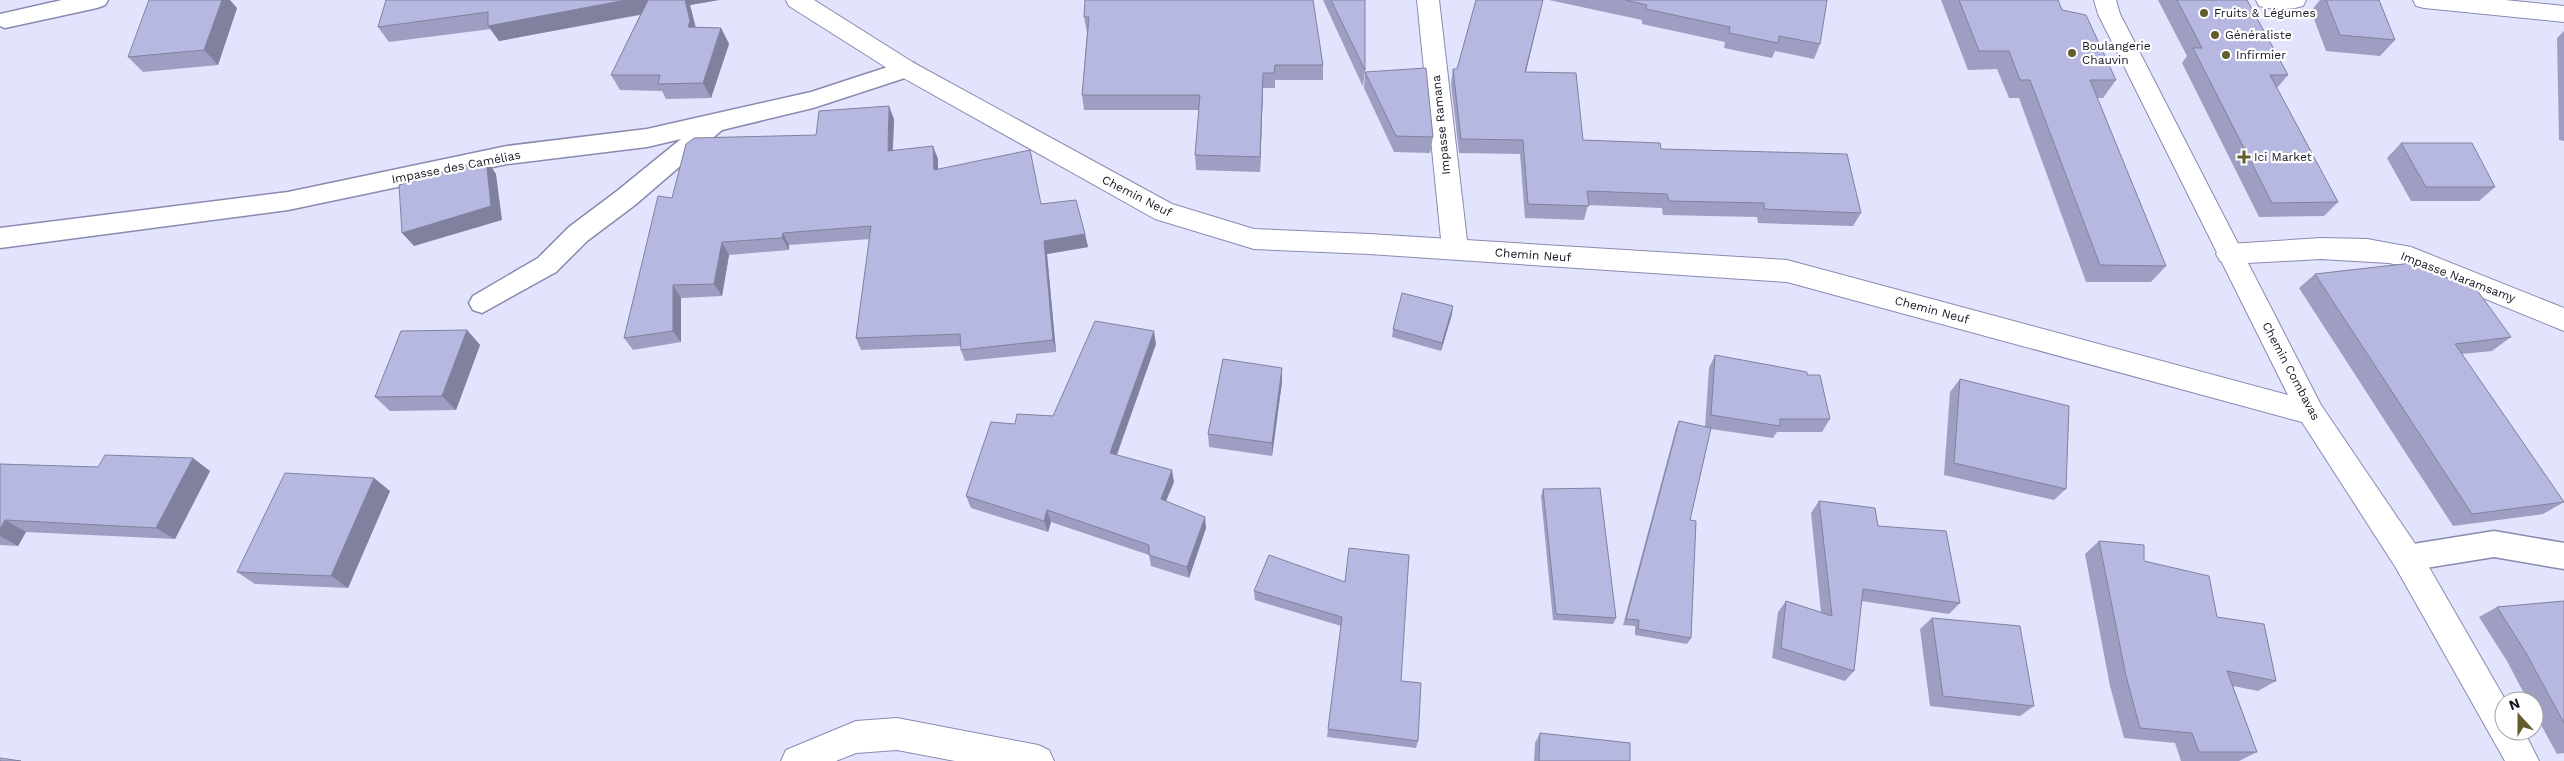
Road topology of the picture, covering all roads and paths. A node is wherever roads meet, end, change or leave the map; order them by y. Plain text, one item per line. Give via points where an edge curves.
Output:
1 (97, 0) edge
2 (797, 0) edge
3 (1428, 0) edge
4 (2104, 0) edge
5 (2267, 0) edge
6 (2295, 0) edge
7 (2424, 0) edge
8 (2564, 14) edge
9 (5, 20) dead end
10 (906, 69) junction
11 (718, 120) junction
12 (0, 238) edge
13 (1455, 250) junction
14 (2229, 254) junction
15 (482, 303) dead end
16 (2564, 320) edge
17 (2311, 413) junction
18 (2564, 556) edge
19 (2407, 558) junction
20 (2494, 710) edge
21 (2512, 741) edge
22 (797, 761) edge
23 (1038, 761) edge
24 (2523, 761) edge

1 - 9 lane
2 - 10 street, Chemin Neuf
3 - 13 street, Impasse Ramana
4 - 14 street, Chemin Combavas
5 - 6 street
7 - 8 street
10 - 11 lane, Impasse des Camélias via 813,100
10 - 13 street, Chemin Neuf via 1164,212 1254,239
11 - 12 lane, Impasse des Camélias via 647,138 507,156 288,201
11 - 15 lane via 578,234 547,265
13 - 17 street, Chemin Neuf via 1787,271
14 - 16 street, Impasse Naramsamy via 2386,250 2411,257
14 - 17 street, Chemin Combavas
17 - 19 street, Chemin Combavas
18 - 19 lane via 2494,544
19 - 20 street, Chemin Combavas
21 - 24 street
22 - 23 street via 856,737 898,734

